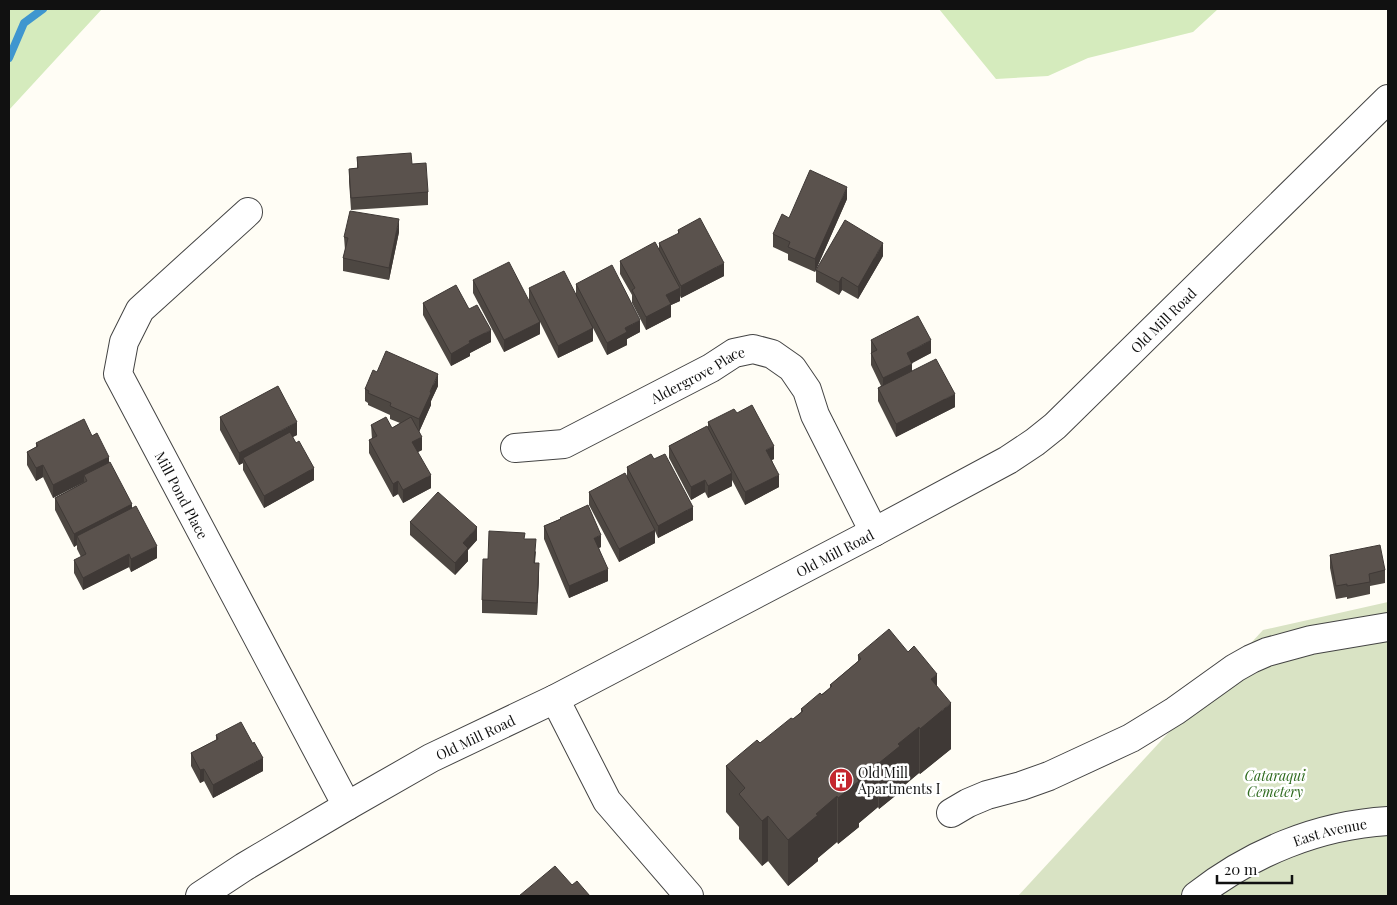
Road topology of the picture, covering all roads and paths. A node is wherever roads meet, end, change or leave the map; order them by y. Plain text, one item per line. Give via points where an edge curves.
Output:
1 (1388, 99) edge
2 (248, 212) dead end
3 (515, 448) dead end
4 (874, 532) junction
5 (1388, 627) edge
6 (554, 699) junction
7 (347, 806) junction
8 (951, 813) dead end
9 (1388, 820) edge
10 (200, 896) edge
11 (689, 896) edge
12 (1196, 896) edge

1 - 4 street, Old Mill Road via 1035,442 1008,460
2 - 7 street, Mill Pond Place via 140,310 124,342 118,374
3 - 4 street, Aldergrove Place via 564,444 734,353 753,348 772,354 792,368 806,390 814,415
4 - 6 street, Old Mill Road
5 - 8 street via 1311,640 1267,652 1235,668 1154,725 1108,749 1050,776 986,795
6 - 7 street, Old Mill Road via 431,758
6 - 11 street via 607,801
7 - 10 street, Old Mill Road
9 - 12 street, East Avenue via 1335,828 1280,846 1234,869

